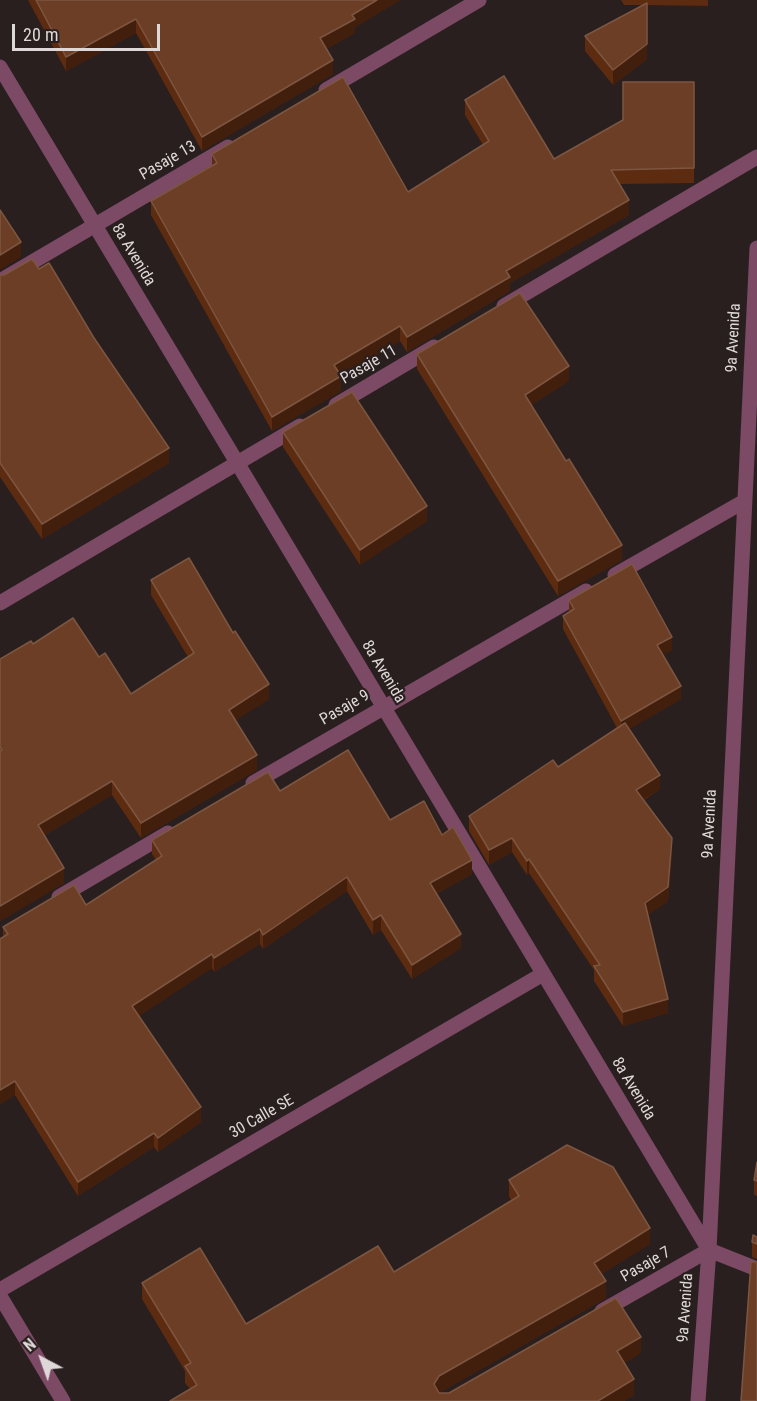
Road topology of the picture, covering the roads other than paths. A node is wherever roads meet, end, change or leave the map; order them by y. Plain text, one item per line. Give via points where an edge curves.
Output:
1 (479, 0) edge
2 (0, 67) edge
3 (317, 95) edge
4 (246, 136) edge
5 (757, 157) edge
6 (94, 225) junction
7 (757, 248) edge
8 (0, 281) edge
9 (492, 314) edge
10 (451, 338) edge
11 (237, 464) junction
12 (743, 502) junction
13 (0, 603) edge
14 (383, 707) junction
15 (242, 790) edge
16 (181, 826) edge
17 (50, 903) edge
18 (543, 974) junction
19 (709, 1250) junction
20 (757, 1269) edge
21 (0, 1290) edge
22 (0, 1296) edge
23 (587, 1320) edge
24 (63, 1401) edge
25 (698, 1401) edge

1 - 3 street
2 - 6 street, 8a Avenida
4 - 6 street, Pasaje 13
5 - 9 street
6 - 8 street, Pasaje 13
6 - 11 street, 8a Avenida
7 - 12 street, 9a Avenida
10 - 11 street, Pasaje 11
11 - 13 street, Pasaje 11
11 - 14 street, 8a Avenida
12 - 14 street, Pasaje 9
12 - 19 street, 9a Avenida
14 - 15 street, Pasaje 9
14 - 18 street, 8a Avenida
16 - 17 street
18 - 19 street, 8a Avenida
18 - 21 street, 30 Calle SE
19 - 20 street
19 - 23 street, Pasaje 7
19 - 25 street, 9a Avenida
22 - 24 street

